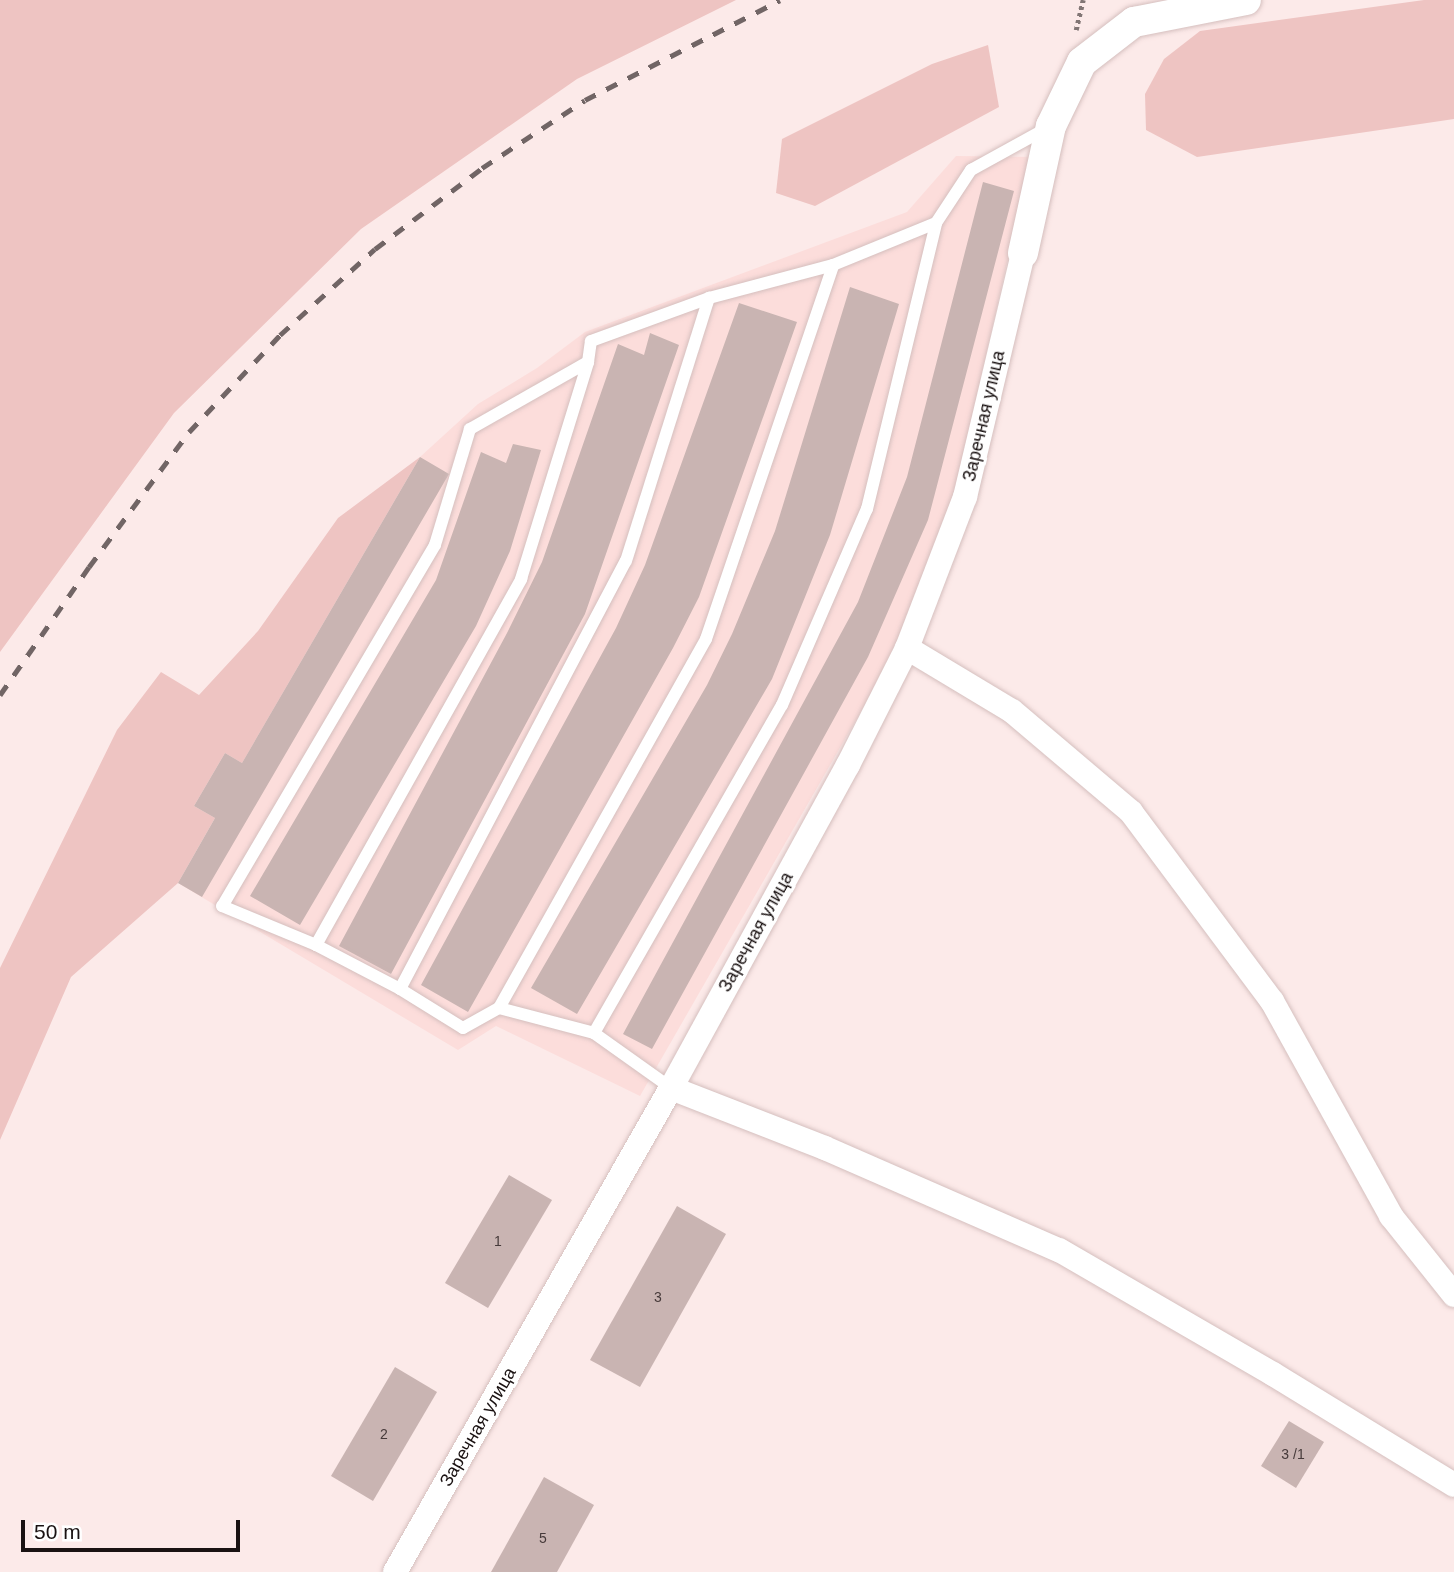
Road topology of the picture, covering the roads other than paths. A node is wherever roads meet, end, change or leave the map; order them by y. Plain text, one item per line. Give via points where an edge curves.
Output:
1 (1246, 0) edge
2 (1051, 126) junction
3 (936, 223) junction
4 (1023, 253) joint
5 (833, 265) junction
6 (709, 298) junction
7 (588, 362) junction
8 (907, 648) junction
9 (316, 946) junction
10 (400, 989) junction
11 (499, 1008) junction
12 (594, 1032) junction
13 (671, 1088) junction
14 (1454, 1295) edge
15 (1454, 1486) edge
16 (395, 1572) edge

1 - 2 street via 1134,22 1082,62
2 - 3 lane via 971,170
2 - 4 street
3 - 5 lane
3 - 12 lane via 867,509 782,705
4 - 8 street, Заречная улица via 965,497
5 - 6 lane
5 - 11 lane via 706,639
6 - 7 lane via 591,341
6 - 10 lane via 626,561
7 - 9 lane via 521,579
7 - 9 lane via 470,429 435,545 222,906
8 - 13 street, Заречная улица
8 - 14 street via 1012,711 1131,812 1272,1001 1391,1216
9 - 10 lane
10 - 11 lane via 463,1028
11 - 12 lane
12 - 13 lane
13 - 15 street via 825,1148 1059,1251 1273,1374
13 - 16 street, Заречная улица

